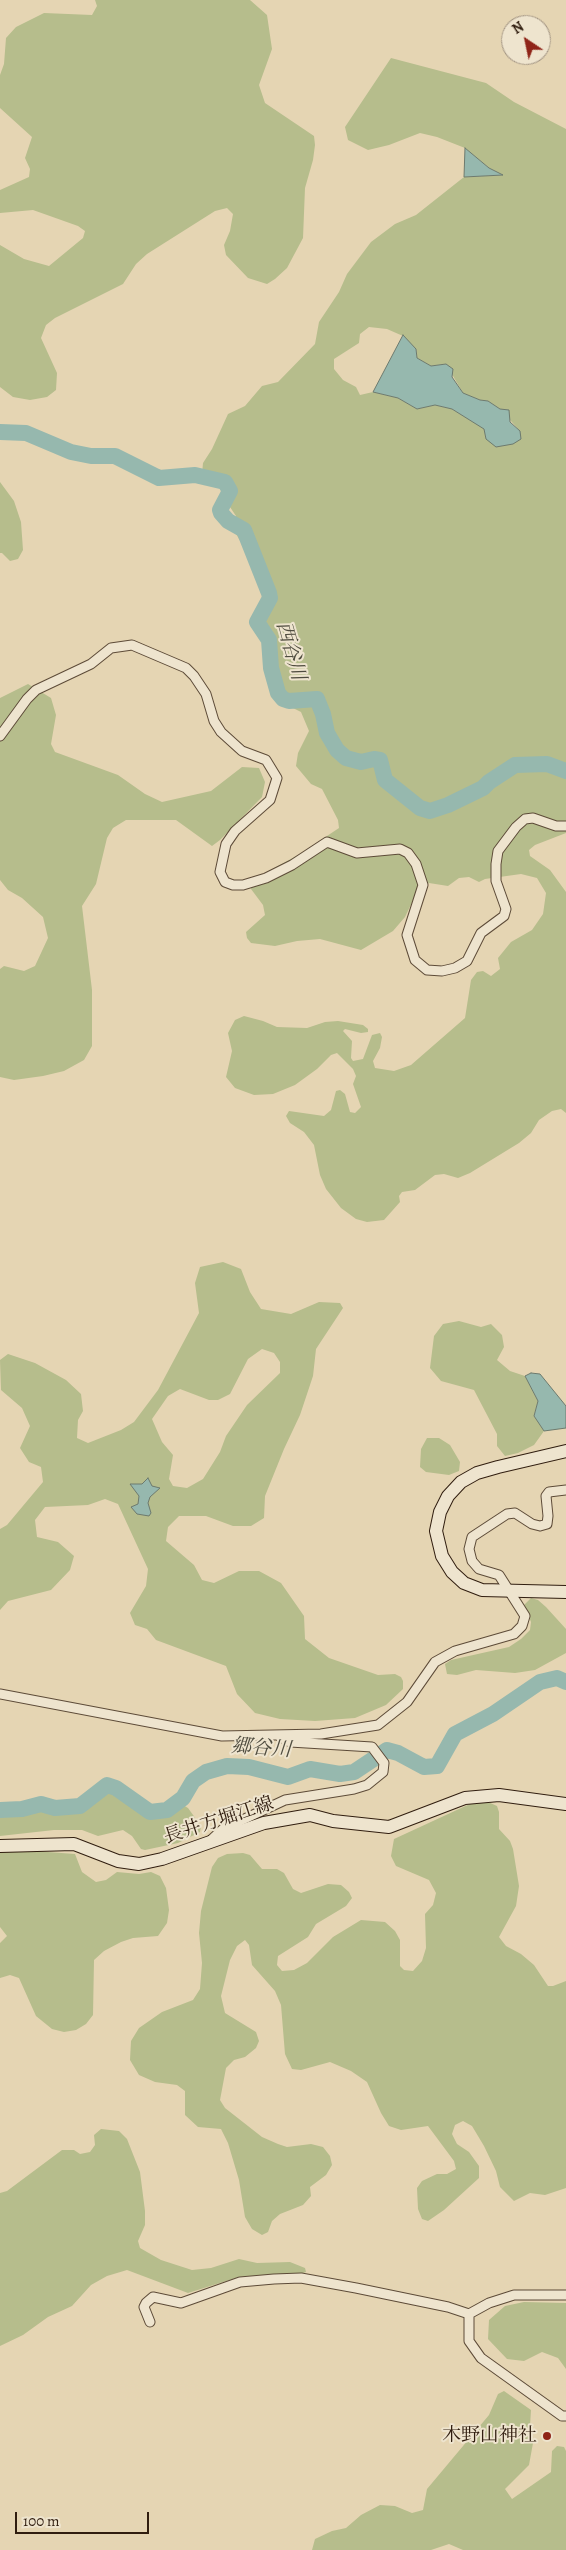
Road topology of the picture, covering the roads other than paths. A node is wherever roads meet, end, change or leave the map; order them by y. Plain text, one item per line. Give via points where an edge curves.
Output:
1 (0, 736) edge
2 (566, 826) edge
3 (566, 1451) edge
4 (566, 1490) edge
5 (510, 1592) junction
6 (566, 1592) edge
7 (0, 1694) edge
8 (278, 1736) junction
9 (566, 1804) edge
10 (208, 1843) junction
11 (0, 1846) edge
12 (566, 2295) edge
13 (469, 2314) junction
14 (150, 2322) dead end
15 (566, 2416) edge

1 - 2 street via 36,690 91,664 120,645 132,645 186,668 206,694 220,732 242,750 266,760 277,778 270,800 226,844 220,872 225,882 233,886 266,878 327,842 357,853 400,849 408,853 416,864 423,885 407,935 415,960 427,970 442,972 467,960 481,933 504,916 506,908 496,881 496,864 498,851 516,827 525,819 533,818
3 - 5 main road via 477,1473 461,1482 448,1496 440,1512 436,1532 442,1556 452,1572 464,1583 482,1590
4 - 5 street via 549,1492 546,1496 546,1524 532,1524 514,1512 472,1537 469,1549 472,1561 479,1569 499,1575
5 - 6 main road
5 - 8 street via 525,1616 522,1626 514,1634 455,1651 435,1662 407,1702 378,1725 322,1734
7 - 8 street via 222,1736
8 - 10 street via 290,1742 372,1747 384,1763 383,1772 367,1785 285,1800 224,1829
9 - 10 main road, 長井方堀江線 via 499,1795 465,1798 389,1827 310,1815 264,1823
10 - 11 main road, 長井方堀江線 via 162,1860 139,1864 118,1861 74,1844
12 - 13 street via 514,2295
13 - 14 street via 356,2288 292,2278 240,2282 182,2303 153,2298 144,2307
13 - 15 street via 468,2341 474,2349

